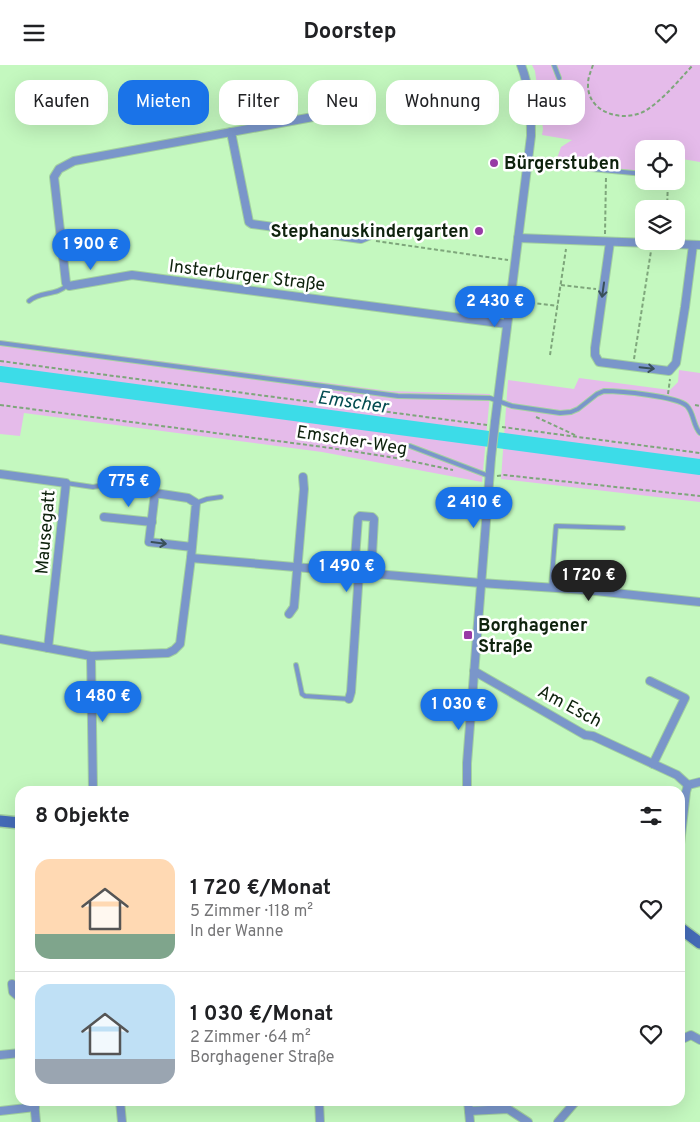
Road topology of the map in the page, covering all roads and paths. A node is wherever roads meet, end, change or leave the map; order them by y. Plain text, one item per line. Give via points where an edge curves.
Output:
1 (521, 65) edge
2 (554, 65) edge
3 (593, 65) edge
4 (692, 65) edge
5 (559, 78) dead end
6 (308, 118) edge
7 (230, 132) junction
8 (528, 163) junction
9 (606, 170) junction
10 (635, 173) edge
11 (378, 232) dead end
12 (518, 238) junction
13 (362, 239) junction
14 (568, 240) junction
15 (607, 242) junction
16 (635, 243) edge
17 (696, 245) edge
18 (651, 250) edge
19 (515, 261) junction
20 (68, 285) junction
21 (561, 285) junction
22 (603, 289) junction
23 (510, 300) junction
24 (29, 301) dead end
25 (558, 306) junction
26 (507, 324) junction
27 (0, 343) edge
28 (550, 355) dead end
29 (0, 361) edge
30 (632, 367) junction
31 (669, 371) junction
32 (667, 399) junction
33 (497, 401) junction
34 (0, 405) edge
35 (522, 407) junction
36 (494, 424) junction
37 (502, 427) dead end
38 (700, 433) edge
39 (579, 437) junction
40 (410, 446) dead end
41 (700, 453) edge
42 (452, 470) dead end
43 (0, 474) edge
44 (303, 477) dead end
45 (490, 477) junction
46 (66, 483) junction
47 (110, 484) dead end
48 (221, 497) dead end
49 (700, 497) edge
50 (196, 503) junction
51 (104, 517) dead end
52 (152, 522) junction
53 (623, 528) dead end
54 (192, 547) junction
55 (191, 558) junction
56 (297, 568) junction
57 (357, 572) junction
58 (371, 573) junction
59 (481, 583) junction
60 (551, 588) junction
61 (700, 602) edge
62 (288, 614) dead end
63 (0, 639) edge
64 (48, 648) junction
65 (92, 656) junction
66 (296, 665) dead end
67 (474, 671) junction
68 (650, 681) dead end
69 (349, 699) joint
70 (137, 700) dead end
71 (92, 703) junction
72 (654, 764) junction
73 (700, 782) edge
74 (688, 785) junction
75 (93, 786) edge
76 (467, 786) edge
77 (685, 801) edge
78 (0, 821) edge
79 (15, 822) edge
80 (685, 932) edge
81 (700, 943) edge
82 (12, 984) dead end
83 (15, 994) edge
84 (685, 1038) edge
85 (700, 1040) edge
86 (15, 1054) edge
87 (0, 1055) edge
88 (24, 1106) edge
89 (34, 1106) edge
90 (120, 1106) edge
91 (319, 1106) edge
92 (468, 1106) edge
93 (572, 1106) edge
94 (0, 1111) edge
95 (469, 1111) junction
96 (36, 1122) edge
97 (122, 1122) edge
98 (320, 1122) edge
99 (470, 1122) edge
100 (528, 1122) edge
101 (558, 1122) edge

1 - 8 street via 530,94 532,115
2 - 5 lane
3 - 4 path via 588,84 593,103 608,113 625,117 645,111 659,101
6 - 7 street
7 - 13 street via 249,222
7 - 20 street via 74,161 60,169 54,177
8 - 9 lane
8 - 12 street
9 - 10 lane
9 - 15 path
11 - 13 street
12 - 14 street
12 - 19 street
13 - 19 path
14 - 15 street
14 - 21 path
15 - 16 street
15 - 22 street
17 - 31 street via 676,363
18 - 30 path
19 - 23 street
20 - 24 lane via 60,291 38,295
20 - 26 street, Insterburger Straße via 132,275
21 - 22 path
21 - 25 path
22 -> 30 street via 595,348 598,362
23 - 25 path
23 - 26 street
25 - 28 path
26 - 33 street
27 - 33 lane via 398,396 490,398
29 - 36 path
30 -> 31 street
31 - 32 path
32 - 35 lane via 604,391 571,412
32 - 38 lane via 685,404
33 - 35 lane
33 - 36 street
34 - 42 path, Emscher-Weg via 331,448
35 - 39 path
36 - 45 street, bridge
37 - 39 path
39 - 41 path
40 - 45 lane
43 - 46 street, Mausegatt
44 - 56 street
45 - 49 path via 504,475
45 - 59 street
46 - 47 lane via 93,487
46 - 64 street, Mausegatt
48 - 50 lane
50 - 52 street via 188,498 155,493
50 - 54 street
51 - 52 street
52 -> 54 street via 149,542
53 - 60 lane via 556,526
54 - 55 street
55 - 56 street
55 - 65 street via 180,645 168,653
56 - 57 street
56 - 62 street via 294,607
57 - 58 street
57 - 58 street via 358,518 366,516 374,519
57 - 69 street
58 - 59 street
59 - 60 street
59 - 67 street
60 - 61 street
63 - 64 street
64 - 65 street
65 - 71 street
66 - 69 lane via 302,695
67 - 72 street, Am Esch via 586,735
67 - 76 street
68 - 72 street via 686,698
70 - 71 lane
71 - 75 street
72 - 74 street, Am Esch via 677,775
73 - 74 street
74 - 77 street
78 - 79 street
80 - 81 street
82 - 83 street
84 - 85 street via 691,1035
86 - 87 street
88 - 94 street
89 - 96 street
90 - 97 street
91 - 98 street
92 - 95 street
93 - 101 street
95 - 99 street
95 - 100 street via 508,1109

